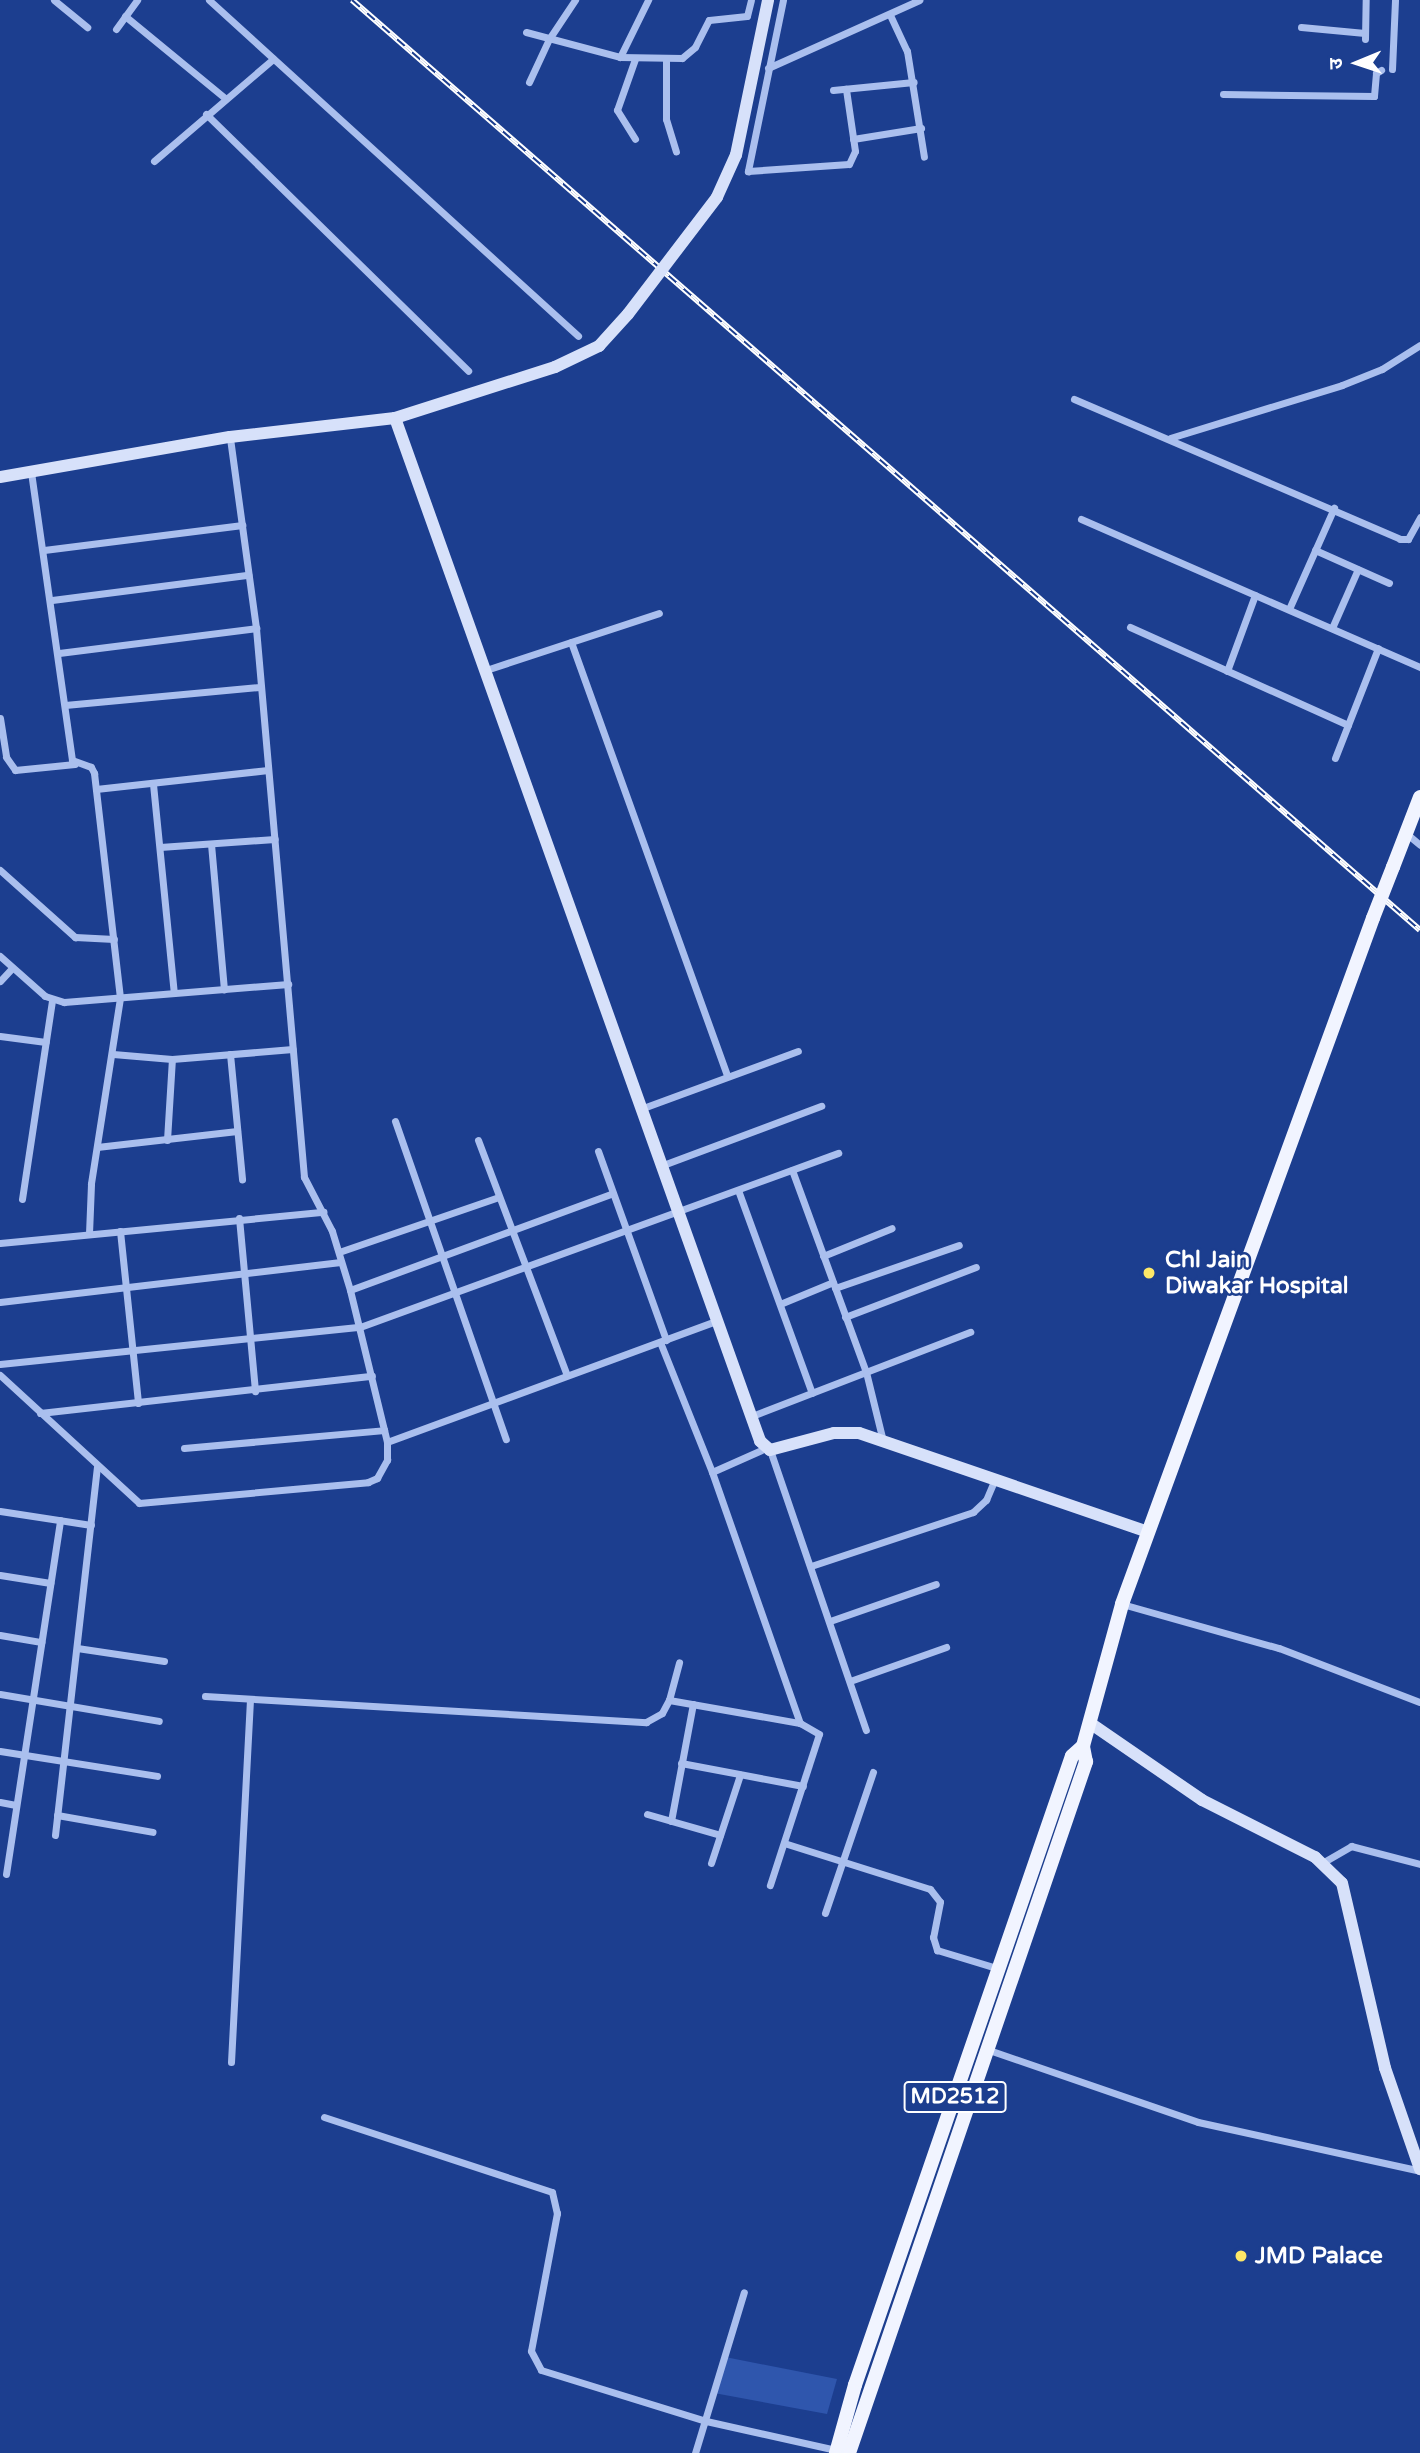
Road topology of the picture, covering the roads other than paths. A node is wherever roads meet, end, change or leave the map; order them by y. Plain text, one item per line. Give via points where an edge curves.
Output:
1 (54, 0) edge
2 (137, 0) edge
3 (209, 0) edge
4 (575, 0) edge
5 (648, 0) edge
6 (751, 0) edge
7 (768, 0) edge
8 (783, 0) edge
9 (919, 0) edge
10 (1366, 0) edge
11 (1395, 0) edge
12 (907, 3) edge
13 (890, 15) junction
14 (125, 16) junction
15 (87, 27) dead end
16 (1301, 27) dead end
17 (116, 29) dead end
18 (526, 32) dead end
19 (549, 39) junction
20 (620, 57) junction
21 (666, 58) junction
22 (273, 59) junction
23 (635, 59) junction
24 (768, 68) junction
25 (1381, 69) dead end
26 (1392, 69) dead end
27 (529, 82) dead end
28 (914, 82) junction
29 (846, 89) junction
30 (833, 90) dead end
31 (1223, 94) dead end
32 (225, 98) junction
33 (206, 114) junction
34 (921, 128) junction
35 (635, 139) dead end
36 (853, 139) junction
37 (677, 152) dead end
38 (924, 156) dead end
39 (154, 161) dead end
40 (578, 336) dead end
41 (1420, 345) edge
42 (468, 371) dead end
43 (1074, 399) dead end
44 (395, 418) junction
45 (230, 438) junction
46 (1169, 438) junction
47 (31, 471) junction
48 (0, 477) edge
49 (1334, 508) junction
50 (1420, 517) edge
51 (1080, 519) dead end
52 (242, 526) junction
53 (44, 550) junction
54 (1315, 550) junction
55 (1358, 569) junction
56 (248, 575) junction
57 (1389, 583) dead end
58 (1255, 595) junction
59 (52, 600) junction
60 (1289, 608) junction
61 (659, 613) dead end
62 (1130, 627) dead end
63 (256, 628) junction
64 (1332, 628) junction
65 (571, 642) junction
66 (1378, 648) junction
67 (59, 653) junction
68 (1420, 667) edge
69 (485, 670) junction
70 (1227, 671) junction
71 (260, 687) junction
72 (65, 705) junction
73 (0, 718) edge
74 (1348, 725) junction
75 (1335, 758) dead end
76 (75, 764) junction
77 (268, 770) junction
78 (153, 784) junction
79 (96, 789) junction
80 (1420, 797) edge
81 (1406, 833) junction
82 (275, 839) junction
83 (211, 844) junction
84 (1420, 845) edge
85 (160, 847) junction
86 (0, 870) edge
87 (114, 939) junction
88 (0, 956) edge
89 (12, 968) junction
90 (0, 981) edge
91 (288, 984) junction
92 (225, 989) junction
93 (174, 993) junction
94 (120, 998) junction
95 (52, 1001) junction
96 (0, 1036) edge
97 (46, 1042) junction
98 (293, 1049) junction
99 (798, 1051) dead end
100 (113, 1054) junction
101 (230, 1054) junction
102 (172, 1059) junction
103 (727, 1075) junction
104 (821, 1106) dead end
105 (643, 1108) junction
106 (395, 1121) dead end
107 (237, 1131) junction
108 (167, 1140) junction
109 (478, 1140) dead end
110 (97, 1147) junction
111 (598, 1151) dead end
112 (838, 1153) dead end
113 (663, 1165) junction
114 (792, 1170) junction
115 (242, 1179) dead end
116 (738, 1190) junction
117 (613, 1193) junction
118 (499, 1197) junction
119 (22, 1199) dead end
120 (680, 1211) junction
121 (324, 1212) junction
122 (239, 1218) junction
123 (431, 1221) junction
124 (892, 1228) dead end
125 (513, 1230) junction
126 (120, 1231) junction
127 (627, 1233) junction
128 (89, 1234) junction
129 (0, 1243) edge
130 (959, 1245) dead end
131 (338, 1252) junction
132 (444, 1256) junction
133 (823, 1256) junction
134 (341, 1262) junction
135 (976, 1267) dead end
136 (528, 1269) junction
137 (244, 1275) junction
138 (834, 1285) junction
139 (127, 1289) junction
140 (350, 1290) junction
141 (458, 1294) junction
142 (0, 1302) edge
143 (780, 1304) junction
144 (845, 1317) junction
145 (718, 1319) junction
146 (360, 1327) junction
147 (970, 1332) dead end
148 (249, 1340) junction
149 (663, 1341) junction
150 (133, 1352) junction
151 (0, 1364) edge
152 (866, 1372) junction
153 (0, 1375) edge
154 (567, 1375) junction
155 (372, 1376) junction
156 (255, 1391) junction
157 (812, 1393) junction
158 (494, 1402) junction
159 (138, 1403) junction
160 (40, 1413) junction
161 (752, 1416) junction
162 (384, 1430) junction
163 (506, 1440) dead end
164 (883, 1441) junction
165 (387, 1442) junction
166 (184, 1448) dead end
167 (768, 1449) junction
168 (97, 1467) junction
169 (712, 1472) junction
170 (995, 1479) junction
171 (0, 1511) edge
172 (60, 1520) junction
173 (91, 1525) junction
174 (1148, 1532) junction
175 (810, 1566) junction
176 (0, 1575) edge
177 (50, 1583) junction
178 (936, 1584) dead end
179 (1122, 1604) junction
180 (830, 1621) junction
181 (0, 1635) edge
182 (41, 1642) junction
183 (946, 1647) dead end
184 (77, 1648) junction
185 (164, 1661) dead end
186 (679, 1662) dead end
187 (850, 1681) junction
188 (0, 1694) edge
189 (205, 1696) dead end
190 (250, 1699) junction
191 (32, 1700) junction
192 (670, 1700) junction
193 (1420, 1702) edge
194 (694, 1704) junction
195 (70, 1705) junction
196 (159, 1721) dead end
197 (800, 1723) junction
198 (1090, 1723) junction
199 (866, 1730) dead end
200 (1083, 1746) junction
201 (0, 1751) edge
202 (24, 1755) junction
203 (64, 1761) junction
204 (681, 1763) junction
205 (873, 1772) dead end
206 (740, 1775) junction
207 (157, 1776) dead end
208 (803, 1786) junction
209 (0, 1802) edge
210 (16, 1805) junction
211 (647, 1814) dead end
212 (57, 1815) junction
213 (671, 1821) junction
214 (153, 1832) dead end
215 (55, 1835) dead end
216 (720, 1835) junction
217 (784, 1843) junction
218 (4, 1856) edge
219 (843, 1861) junction
220 (711, 1863) dead end
221 (1322, 1863) junction
222 (1420, 1864) edge
223 (6, 1874) dead end
224 (770, 1885) dead end
225 (825, 1913) dead end
226 (1001, 1969) junction
227 (985, 2049) junction
228 (231, 2062) dead end
229 (324, 2117) dead end
230 (1420, 2170) edge
231 (744, 2292) dead end
232 (706, 2421) junction
233 (841, 2452) edge
234 (695, 2453) edge

1 - 15 street
2 - 14 street
3 - 22 street
4 - 19 street
5 - 20 street
6 - 21 street via 747,16 716,16 689,54
7 - 44 street, bridge via 736,155 717,197 628,314 599,346 555,367
8 - 24 street
9 - 12 street
10 - 16 street via 1365,36
11 - 26 street
12 - 13 street
13 - 24 street
13 - 28 street
14 - 17 street
14 - 32 street
18 - 19 street
19 - 20 street
19 - 27 street
20 - 23 street
21 - 23 street
21 - 37 street via 666,119
22 - 32 street
22 - 40 street
23 - 35 street via 617,110
24 - 36 street via 748,171 844,166 853,160
25 - 31 street via 1376,73 1374,96
28 - 29 street
28 - 34 street
29 - 30 street
29 - 36 street
32 - 33 street
33 - 39 street
33 - 42 street
34 - 36 street
34 - 38 street
41 - 46 street via 1382,369 1342,385
43 - 46 street
44 - 45 street
44 - 69 street
45 - 47 street
45 - 52 street
46 - 49 street
47 - 48 street
47 - 53 street
49 - 50 street via 1404,540
49 - 54 street
51 - 58 street
52 - 53 street
52 - 56 street
53 - 59 street
54 - 55 street
54 - 60 street
55 - 57 street
55 - 64 street
56 - 59 street
56 - 63 street
58 - 60 street
58 - 70 street
59 - 67 street
60 - 64 street
61 - 65 street
62 - 70 street
63 - 67 street
63 - 71 street
64 - 66 street
65 - 69 street
65 - 103 street
66 - 68 street
66 - 74 street
67 - 72 street
69 - 105 street
70 - 74 street
71 - 72 street
71 - 77 street
72 - 76 street
73 - 76 street via 6,757 15,770
74 - 75 street
76 - 79 street via 91,767
77 - 78 street
77 - 82 street
78 - 79 street
78 - 85 street
79 - 87 street
80 - 81 main road, MD2512
81 - 84 street
81 - 174 main road, MD2512, bridge
82 - 83 street
82 - 91 street
83 - 85 street
83 - 92 street
85 - 93 street
86 - 87 street via 75,937
87 - 94 street
88 - 89 street
89 - 90 street
89 - 95 street
91 - 92 street
91 - 98 street
92 - 93 street
93 - 94 street
94 - 95 street
94 - 100 street
95 - 97 street
96 - 97 street
97 - 119 street
98 - 101 street
98 - 121 street via 304,1177
99 - 103 street
100 - 102 street
100 - 110 street
101 - 102 street
101 - 107 street
102 - 108 street
103 - 105 street
104 - 113 street
105 - 113 street
106 - 123 street
107 - 108 street
107 - 115 street
108 - 110 street
109 - 118 street
110 - 128 street
111 - 117 street
112 - 114 street
113 - 120 street
114 - 116 street
114 - 133 street
116 - 120 street
116 - 143 street
117 - 125 street
117 - 127 street
118 - 123 street
118 - 125 street
120 - 127 street
120 - 145 street
121 - 122 street
121 - 131 street
122 - 126 street
122 - 137 street
123 - 131 street
123 - 132 street
124 - 133 street
125 - 132 street
125 - 136 street
126 - 128 street
126 - 139 street
127 - 136 street
127 - 149 street
128 - 129 street
130 - 138 street
131 - 134 street
132 - 140 street
132 - 141 street
133 - 138 street
134 - 137 street
134 - 140 street
135 - 144 street
136 - 141 street
136 - 154 street
137 - 139 street
137 - 148 street
138 - 143 street
138 - 144 street
139 - 142 street
139 - 150 street
140 - 146 street
141 - 146 street
141 - 158 street
143 - 157 street
144 - 152 street
145 - 149 street
145 - 161 street
146 - 148 street
146 - 155 street
147 - 152 street
148 - 150 street
148 - 156 street
149 - 154 street
149 - 169 street
150 - 151 street
150 - 159 street
152 - 157 street
152 - 164 street
153 - 160 street
154 - 158 street
155 - 156 street
155 - 162 street
156 - 159 street
157 - 161 street
158 - 163 street
158 - 165 street
159 - 160 street
160 - 168 street
161 - 167 street
162 - 165 street
162 - 166 street
164 - 167 street via 847,1432
164 - 170 street
165 - 168 street via 383,1470 368,1482 154,1504 128,1496
167 - 169 street
167 - 175 street
168 - 173 street
169 - 197 street
170 - 174 street
170 - 175 street via 986,1500 973,1512
171 - 172 street
172 - 173 street
172 - 177 street
173 - 184 street
174 - 179 main road, MD2512
175 - 180 street
176 - 177 street
177 - 182 street
178 - 180 street
179 - 193 street via 1279,1648
179 - 198 main road, MD2512
180 - 187 street
181 - 182 street
182 - 191 street
183 - 187 street
184 - 185 street
184 - 195 street
186 - 192 street
187 - 199 street
188 - 191 street
189 - 190 street
190 - 192 street via 646,1722 662,1713
190 - 228 street
191 - 195 street
191 - 202 street
192 - 194 street
194 - 197 street
194 - 204 street
195 - 196 street
195 - 203 street
197 - 208 street via 819,1734
198 - 200 main road, MD2512
198 - 221 street via 1202,1800
200 - 226 main road, MD2512 via 1072,1756
200 - 227 main road, MD2512 via 1086,1762
201 - 202 street
202 - 203 street
202 - 210 street
203 - 207 street
203 - 212 street
204 - 206 street
204 - 213 street
205 - 219 street
206 - 208 street
206 - 216 street
208 - 217 street
209 - 210 street
210 - 218 street
211 - 213 street
212 - 214 street
212 - 215 street
213 - 216 street
216 - 220 street
217 - 219 street
217 - 224 street
218 - 223 street
219 - 225 street
219 - 226 street via 930,1889 940,1902 933,1937 937,1950
221 - 222 street via 1351,1846
221 - 230 street via 1342,1884 1350,1904 1385,2068
226 - 233 main road, MD2512 via 855,2385
227 - 230 street via 1198,2122
227 - 233 main road, MD2512
229 - 232 street via 552,2192 558,2213 534,2332 533,2361 550,2376
231 - 232 street
232 - 233 street
232 - 234 street

